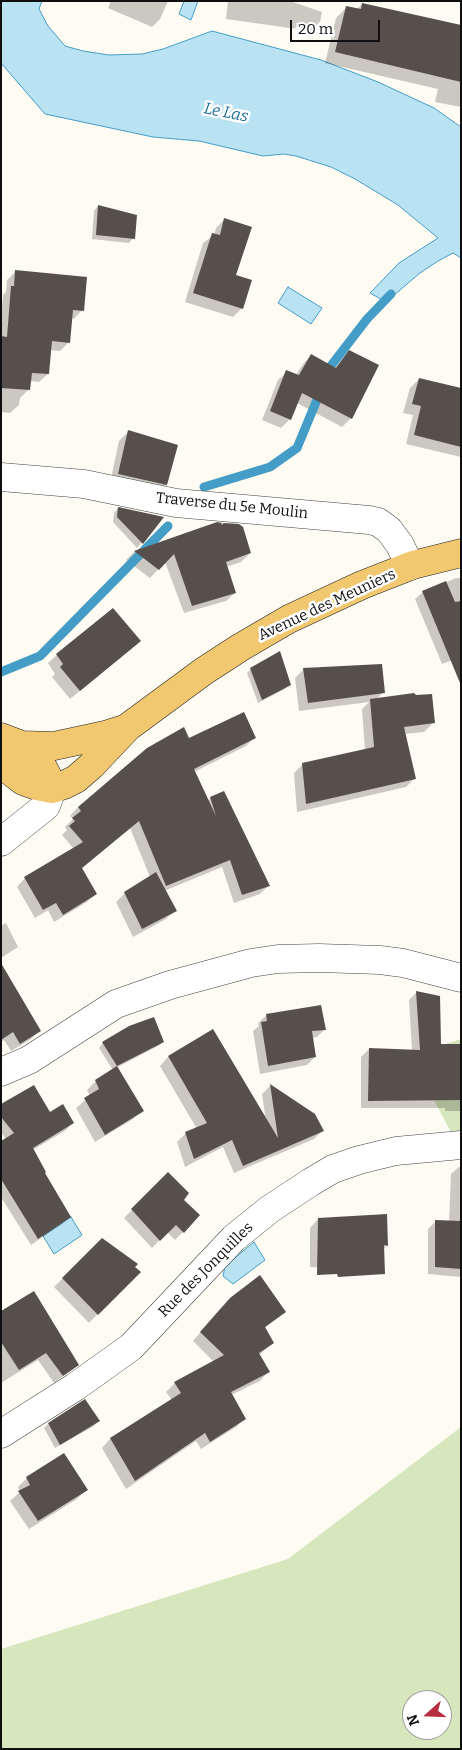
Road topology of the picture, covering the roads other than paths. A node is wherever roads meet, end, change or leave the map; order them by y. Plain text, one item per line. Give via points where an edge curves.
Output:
1 (1, 477) edge
2 (461, 553) edge
3 (410, 566) junction
4 (116, 731) junction
5 (12, 741) edge
6 (1, 764) edge
7 (46, 784) junction
8 (1, 820) edge
9 (1, 842) edge
10 (461, 978) edge
11 (1, 1072) edge
12 (461, 1145) edge
13 (1, 1434) edge

1 - 3 street, Traverse du 5e Moulin via 84,484 176,503 370,520 389,530
2 - 3 main road, Avenue des Meuniers
3 - 4 main road, Avenue des Meuniers via 281,624
4 - 5 main road, Avenue des Meuniers via 54,746
4 - 7 main road, Avenue des Meuniers via 91,766 76,779
5 - 7 main road via 39,760
6 - 7 main road via 23,781
7 - 8 street
7 - 9 street via 46,806
10 - 11 street via 403,962 380,960 319,958 251,963 116,1004 29,1060
12 - 13 street, Rue des Jonquilles via 396,1151 359,1160 311,1182 234,1238 131,1347

